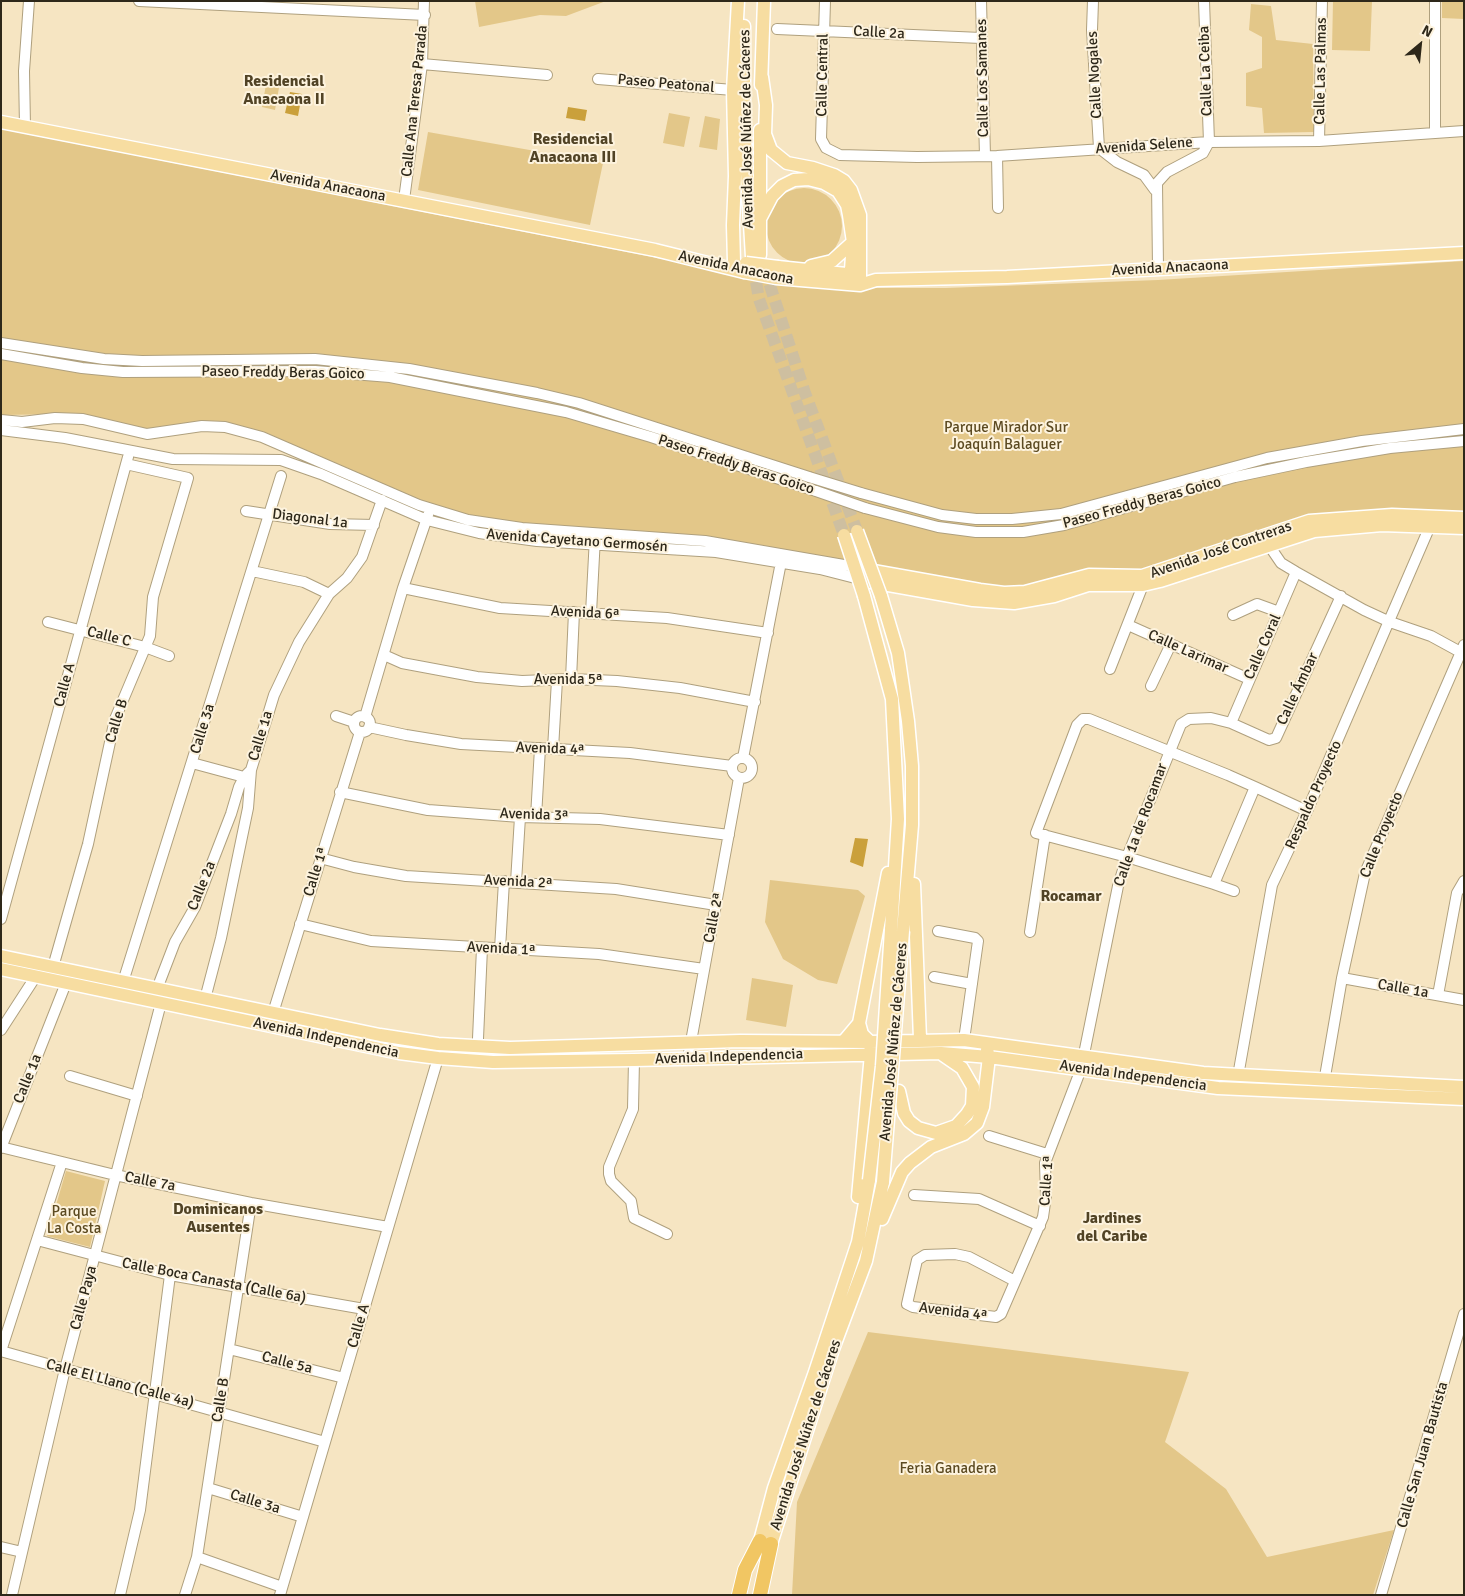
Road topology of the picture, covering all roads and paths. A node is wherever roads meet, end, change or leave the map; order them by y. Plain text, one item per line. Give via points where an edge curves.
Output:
1 (28, 1) edge
2 (139, 1) edge
3 (424, 1) edge
4 (738, 1) edge
5 (745, 1) edge
6 (764, 1) edge
7 (824, 1) edge
8 (982, 1) edge
9 (1093, 1) edge
10 (1204, 1) edge
11 (1322, 1) edge
12 (1435, 1) edge
13 (226, 4) edge
14 (425, 15) junction
15 (776, 28) dead end
16 (824, 31) junction
17 (981, 38) junction
18 (422, 64) junction
19 (547, 75) dead end
20 (762, 77) junction
21 (598, 78) dead end
22 (733, 90) junction
23 (1, 122) edge
24 (25, 127) junction
25 (1464, 132) edge
26 (1434, 133) junction
27 (1319, 140) junction
28 (1209, 142) junction
29 (826, 148) joint
30 (1099, 148) junction
31 (984, 156) junction
32 (997, 156) junction
33 (1156, 190) junction
34 (404, 200) junction
35 (998, 208) dead end
36 (758, 224) junction
37 (853, 242) junction
38 (1464, 253) edge
39 (746, 263) junction
40 (1158, 268) junction
41 (797, 269) junction
42 (777, 272) junction
43 (855, 280) junction
44 (1, 343) edge
45 (1, 354) edge
46 (1, 414) edge
47 (1, 420) edge
48 (37, 420) junction
49 (1464, 429) edge
50 (1, 430) edge
51 (1464, 441) edge
52 (129, 451) junction
53 (126, 464) junction
54 (281, 476) dead end
55 (382, 500) junction
56 (430, 509) junction
57 (246, 511) dead end
58 (269, 514) junction
59 (1464, 518) edge
60 (426, 520) junction
61 (374, 525) junction
62 (1430, 526) junction
63 (1464, 528) edge
64 (857, 531) tunnel mouth
65 (844, 535) tunnel mouth
66 (595, 539) junction
67 (1266, 540) junction
68 (782, 558) junction
69 (252, 572) junction
70 (1296, 572) junction
71 (864, 575) junction
72 (1143, 585) junction
73 (403, 588) junction
74 (329, 594) junction
75 (1341, 596) junction
76 (574, 612) junction
77 (1279, 612) junction
78 (591, 613) junction
79 (1232, 615) dead end
80 (48, 622) dead end
81 (1390, 622) junction
82 (1128, 625) junction
83 (79, 630) junction
84 (768, 633) junction
85 (1171, 644) junction
86 (145, 647) junction
87 (1463, 650) edge
88 (384, 655) junction
89 (169, 656) dead end
90 (1110, 669) dead end
91 (571, 679) junction
92 (1249, 679) junction
93 (557, 680) junction
94 (1151, 686) dead end
95 (755, 702) junction
96 (336, 716) dead end
97 (1231, 723) junction
98 (365, 725) junction
99 (540, 748) junction
100 (553, 749) junction
101 (1168, 752) junction
102 (743, 758) junction
103 (192, 763) junction
104 (732, 766) junction
105 (248, 774) junction
106 (739, 778) junction
107 (1255, 787) junction
108 (340, 792) junction
109 (1307, 811) junction
110 (520, 817) junction
111 (536, 817) junction
112 (898, 819) junction
113 (912, 825) junction
114 (1041, 834) junction
115 (729, 835) junction
116 (1127, 857) junction
117 (320, 858) junction
118 (504, 881) junction
119 (1464, 881) edge
120 (516, 882) junction
121 (1214, 884) junction
122 (1234, 891) dead end
123 (716, 904) junction
124 (1, 919) edge
125 (300, 924) junction
126 (897, 931) junction
127 (938, 931) dead end
128 (1030, 932) dead end
129 (482, 948) junction
130 (500, 949) junction
131 (5, 963) edge
132 (53, 967) junction
133 (704, 969) junction
134 (36, 976) junction
135 (934, 977) dead end
136 (1342, 978) junction
137 (123, 982) junction
138 (66, 983) junction
139 (972, 984) junction
140 (900, 987) junction
141 (158, 989) junction
142 (1438, 995) junction
143 (205, 999) junction
144 (1464, 1000) edge
145 (161, 1003) junction
146 (273, 1013) junction
147 (859, 1023) junction
148 (1, 1030) edge
149 (920, 1039) junction
150 (964, 1040) junction
151 (776, 1042) junction
152 (843, 1042) junction
153 (985, 1043) junction
154 (690, 1044) junction
155 (478, 1047) junction
156 (871, 1048) junction
157 (941, 1053) junction
158 (776, 1055) junction
159 (989, 1057) junction
160 (438, 1058) junction
161 (688, 1058) junction
162 (634, 1060) junction
163 (477, 1061) junction
164 (1082, 1062) junction
165 (1176, 1075) junction
166 (70, 1076) dead end
167 (1238, 1076) junction
168 (1324, 1080) junction
169 (1464, 1087) edge
170 (1322, 1094) junction
171 (137, 1096) junction
172 (1464, 1099) edge
173 (989, 1136) dead end
174 (1, 1147) edge
175 (1047, 1154) junction
176 (62, 1162) junction
177 (115, 1175) junction
178 (914, 1195) dead end
179 (251, 1203) junction
180 (1040, 1226) junction
181 (388, 1227) junction
182 (667, 1234) dead end
183 (36, 1240) junction
184 (95, 1256) junction
185 (852, 1259) junction
186 (866, 1261) junction
187 (170, 1275) junction
188 (1015, 1281) junction
189 (238, 1288) junction
190 (364, 1309) junction
191 (1464, 1314) edge
192 (996, 1317) joint
193 (229, 1348) junction
194 (1, 1351) edge
195 (64, 1369) junction
196 (344, 1378) junction
197 (155, 1393) junction
198 (219, 1412) junction
199 (325, 1442) junction
200 (208, 1488) junction
201 (303, 1517) junction
202 (765, 1542) junction
203 (1, 1547) edge
204 (22, 1552) junction
205 (197, 1557) junction
206 (281, 1591) edge
207 (12, 1595) edge
208 (120, 1595) edge
209 (185, 1595) edge
210 (739, 1595) edge
211 (749, 1595) edge
212 (760, 1595) edge
213 (768, 1595) edge
214 (1381, 1595) edge

1 - 24 street
2 - 13 street
3 - 14 street, Calle Ana Teresa Parada
4 - 22 main road
5 - 39 main road, Avenida José Núñez de Cáceres
6 - 20 main road, Avenida José Núñez de Cáceres
7 - 16 street, Calle Central
8 - 17 street, Calle Los Samanes
9 - 30 street, Calle Nogales
10 - 28 street, Calle La Ceiba
11 - 27 street, Calle Las Palmas
12 - 26 street
13 - 14 street
14 - 18 street, Calle Ana Teresa Parada
15 - 16 street, Calle 2a
16 - 17 street, Calle 2a
16 - 29 street, Calle Central via 821,139
17 - 31 street, Calle Los Samanes
18 - 19 street
18 - 34 street, Calle Ana Teresa Parada
20 - 36 main road, Avenida José Núñez de Cáceres
20 - 43 main road via 765,134 772,150 787,163 834,175 851,190 860,215
21 - 22 street, Paseo Peatonal
22 - 39 main road
23 - 24 main road, Avenida Anacaona
24 - 34 main road, Avenida Anacaona
25 - 26 street, Avenida Selene
26 - 27 street, Avenida Selene
27 - 28 street, Avenida Selene
28 - 30 street, Avenida Selene
28 - 33 street via 1203,152 1162,175
29 - 31 street, Avenida Selene via 840,155
30 - 32 street, Avenida Selene
30 - 33 street via 1117,162 1144,175
31 - 32 street, Avenida Selene
32 - 35 street, Calle Los Samanes
33 - 40 street
34 - 39 main road, Avenida Anacaona via 655,250
36 - 37 main road via 772,196 782,186 808,178 838,191 847,205
36 - 39 main road, Avenida José Núñez de Cáceres
37 - 41 main road via 832,261
37 - 43 main road
38 - 40 main road, Avenida Anacaona
39 - 42 main road, Avenida Anacaona, bridge
40 - 43 main road, Avenida Anacaona via 1007,277
41 - 42 main road, Avenida Anacaona
41 - 43 main road, Avenida Anacaona
42 - 43 main road, Avenida Anacaona
44 - 49 street, Paseo Freddy Beras Goico, bridge via 104,359 315,359 409,369 579,403 861,494 942,515 976,519 1061,514 1276,456 1362,441
45 - 51 street, Paseo Freddy Beras Goico, bridge via 123,372 315,371 390,377 566,412 865,508 938,527 976,532 1023,532 1064,525 1235,477 1306,462 1390,448
46 - 48 street, Avenida Cayetano Germosén
47 - 48 street, Avenida Cayetano Germosén
48 - 56 street, Avenida Cayetano Germosén via 83,419 146,434 225,426 262,437
50 - 52 street, Avenida Cayetano Germosén
52 - 53 street, Calle A
52 - 55 street, Avenida Cayetano Germosén via 186,460 281,460
53 - 83 street, Calle A
53 - 86 street, Calle B via 188,478 153,597 150,636
54 - 58 street, Calle 3a
55 - 60 street, Avenida Cayetano Germosén
55 - 61 street, Calle 1a
56 - 60 street, Calle 1ª
56 - 66 street, Avenida Cayetano Germosén via 468,520
57 - 58 street, Diagonal 1a
58 - 61 street, Diagonal 1a via 337,525
58 - 69 street, Calle 3a
59 - 67 main road, Avenida José Contreras via 1392,515 1339,518 1299,523
60 - 66 street, Avenida Cayetano Germosén via 488,535
60 - 73 street, Calle 1ª
61 - 74 street, Calle 1a via 362,557 347,578
62 - 63 main road, Avenida José Contreras
62 - 67 main road, Avenida José Contreras via 1382,525 1314,531
62 - 81 street, Respaldo Proyecto
64 - 113 main road, Avenida José Núñez de Cáceres, bridge via 898,653 912,766
65 - 112 main road, Avenida José Núñez de Cáceres, bridge via 892,699
66 - 68 street, Avenida Cayetano Germosén via 705,541
66 - 78 street
67 - 70 street via 1281,563
67 - 71 main road, Avenida José Contreras via 1142,576 1089,575 1025,592 1004,593
67 - 72 main road, Avenida José Contreras via 1192,572
68 - 71 street, Avenida Cayetano Germosén
68 - 84 street
69 - 74 street via 304,582
69 - 103 street, Calle 3a
70 - 75 street
70 - 77 street, Calle Coral
71 - 72 main road, Avenida José Contreras via 1002,604 1054,596 1088,585
72 - 82 street
73 - 76 street, Avenida 6ª via 471,604
73 - 88 street, Calle 1ª
74 - 105 street, Calle 1a via 299,642 280,681
75 - 81 street
75 - 97 street, Calle Ámbar via 1276,738 1270,740
76 - 78 street, Avenida 6ª
76 - 91 street
77 - 79 street via 1257,604
77 - 92 street, Calle Coral
78 - 84 street, Avenida 6ª via 667,618
80 - 83 street, Calle C
81 - 87 street
81 - 109 street, Respaldo Proyecto
82 - 85 street, Calle Larimar
82 - 90 street
83 - 86 street, Calle C
83 - 124 street, Calle A
84 - 95 street
85 - 92 street, Calle Larimar
85 - 94 street
86 - 89 street, Calle C
86 - 132 street, Calle B via 115,719 88,844
87 - 136 street, Calle Proyecto via 1365,873
88 - 93 street, Avenida 5ª via 402,663 477,677
88 - 98 street, Calle 1ª
91 - 93 street, Avenida 5ª
91 - 95 street, Avenida 5ª via 650,684
92 - 97 street, Calle Coral
93 - 100 street
95 - 102 street
96 - 98 street via 354,722 354,727
97 - 101 street, Calle 1a de Rocamar via 1212,718 1189,719 1181,724
98 - 99 street, Avenida 4ª via 406,736 461,744
98 - 108 street, Calle 1ª
99 - 100 street, Avenida 4ª
99 - 111 street
100 - 104 street, Avenida 4ª via 657,755
101 - 107 street
101 - 114 street via 1083,719 1077,725
101 - 116 street, Calle 1a de Rocamar
102 - 104 street via 734,760
102 - 106 street via 750,762 752,770 748,776
103 - 105 street
103 - 137 street, Calle 3a
104 - 106 street via 734,775
105 - 141 street, Calle 2a via 196,907 171,950
105 - 143 street, Calle 1a via 248,808
106 - 115 street, Calle 2ª
107 - 109 street
107 - 121 street
108 - 110 street, Avenida 3ª via 428,810
108 - 117 street, Calle 1ª
109 - 167 street, Respaldo Proyecto via 1272,885
110 - 111 street, Avenida 3ª
110 - 120 street
111 - 115 street, Avenida 3ª via 619,820
112 - 126 main road, Avenida José Núñez de Cáceres
112 - 147 main road
113 - 126 main road, Avenida José Núñez de Cáceres
113 - 149 main road
114 - 116 street
114 - 128 street
115 - 123 street, Calle 2ª
116 - 121 street
116 - 164 street, Calle 1a de Rocamar via 1118,886
117 - 118 street, Avenida 2ª via 406,876
117 - 125 street, Calle 1ª
118 - 120 street, Avenida 2ª
118 - 130 street
119 - 142 street via 1457,893
120 - 123 street, Avenida 2ª via 616,889
121 - 122 street
123 - 133 street, Calle 2ª
125 - 129 street, Avenida 1ª via 371,941
125 - 146 street, Calle 1ª
126 - 140 main road, Avenida José Núñez de Cáceres, bridge
126 - 185 main road, Avenida José Núñez de Cáceres, bridge via 869,1180
127 - 139 street via 978,941
129 - 130 street, Avenida 1ª
129 - 155 street
130 - 133 street, Avenida 1ª via 627,956
131 - 132 main road, Avenida Independencia
131 - 134 main road, Avenida Independencia
132 - 137 main road, Avenida Independencia
133 - 154 street, Calle 2ª
134 - 138 main road, Avenida Independencia
134 - 148 street
135 - 139 street
136 - 142 street, Calle 1a
136 - 168 street, Calle Proyecto
137 - 141 main road, Avenida Independencia
138 - 145 main road, Avenida Independencia
138 - 174 street, Calle 1a
139 - 150 street
140 - 157 main road, bridge via 899,1090 904,1113 918,1128 936,1133 945,1132 962,1121 972,1106 973,1087 962,1068
140 - 186 main road, Avenida José Núñez de Cáceres, bridge via 883,1182
141 - 143 main road, Avenida Independencia
141 - 145 street
142 - 144 street, Calle 1a
143 - 146 main road, Avenida Independencia
145 - 160 main road, Avenida Independencia via 399,1053
145 - 171 street, Calle Paya
146 - 155 main road, Avenida Independencia via 404,1040
147 - 152 main road
147 - 156 main road
149 - 150 main road, Avenida Independencia
149 - 156 main road, Avenida Independencia
150 - 153 main road, Avenida Independencia
151 - 152 main road, Avenida Independencia
151 - 154 main road, Avenida Independencia
151 - 158 main road
152 - 156 main road, Avenida Independencia
153 - 159 main road
153 - 164 main road, Avenida Independencia
154 - 155 main road, Avenida Independencia
154 - 161 street, Calle 2ª
155 - 163 street
156 - 157 main road, Avenida Independencia
156 - 158 main road, Avenida Independencia
156 - 185 main road
157 - 159 main road, Avenida Independencia
158 - 161 main road, Avenida Independencia
159 - 164 main road, Avenida Independencia
159 - 186 main road via 983,1107 977,1123 964,1134 931,1147 902,1172
160 - 163 main road, Avenida Independencia
160 - 181 street, Calle A
161 - 162 main road, Avenida Independencia
162 - 163 main road, Avenida Independencia
162 - 182 street via 633,1109 608,1174 631,1201 634,1218
164 - 165 main road, Avenida Independencia
164 - 175 street, Calle 1ª
165 - 167 main road, Avenida Independencia
165 - 170 main road, Avenida Independencia via 1218,1088
166 - 171 street
167 - 168 main road, Avenida Independencia
168 - 169 main road, Avenida Independencia
168 - 170 street, Calle Proyecto
170 - 172 main road, Avenida Independencia
171 - 177 street, Calle Paya
173 - 175 street
174 - 176 street, Calle 7a
175 - 180 street, Calle 1ª via 1045,1210
176 - 177 street, Calle 7a
176 - 183 street
177 - 179 street, Calle 7a
177 - 184 street, Calle Paya
178 - 180 street via 979,1199
179 - 181 street, Calle 7a
179 - 189 street, Calle B
180 - 188 street, Calle 1ª
181 - 190 street, Calle A
183 - 184 street, Calle Boca Canasta (Calle 6a)
183 - 194 street
184 - 187 street, Calle Boca Canasta (Calle 6a)
184 - 195 street, Calle Paya
185 - 202 main road, Avenida José Núñez de Cáceres via 774,1488
186 - 202 main road, Avenida José Núñez de Cáceres
187 - 189 street, Calle Boca Canasta (Calle 6a)
187 - 197 street
188 - 192 street, Calle 1ª via 1001,1314
188 - 192 street, Avenida 4ª via 969,1257 925,1255 917,1260 907,1297 909,1307
189 - 190 street, Calle Boca Canasta (Calle 6a)
189 - 193 street, Calle B
190 - 196 street, Calle A
191 - 214 street, Calle San Juan Bautista
193 - 196 street, Calle 5a
193 - 198 street, Calle B
194 - 195 street, Calle El Llano (Calle 4a)
195 - 197 street, Calle El Llano (Calle 4a)
195 - 204 street, Calle Paya
196 - 199 street, Calle A
197 - 198 street, Calle El Llano (Calle 4a)
197 - 208 street via 140,1510
198 - 199 street, Calle El Llano (Calle 4a)
198 - 200 street, Calle B
199 - 201 street, Calle A
200 - 201 street, Calle 3a
200 - 205 street, Calle B
201 - 206 street, Calle A
202 - 210 highway via 745,1570
202 - 211 highway
202 - 212 highway
202 - 213 highway via 772,1557
203 - 204 street
204 - 207 street, Calle Paya
205 - 206 street
205 - 209 street, Calle B

